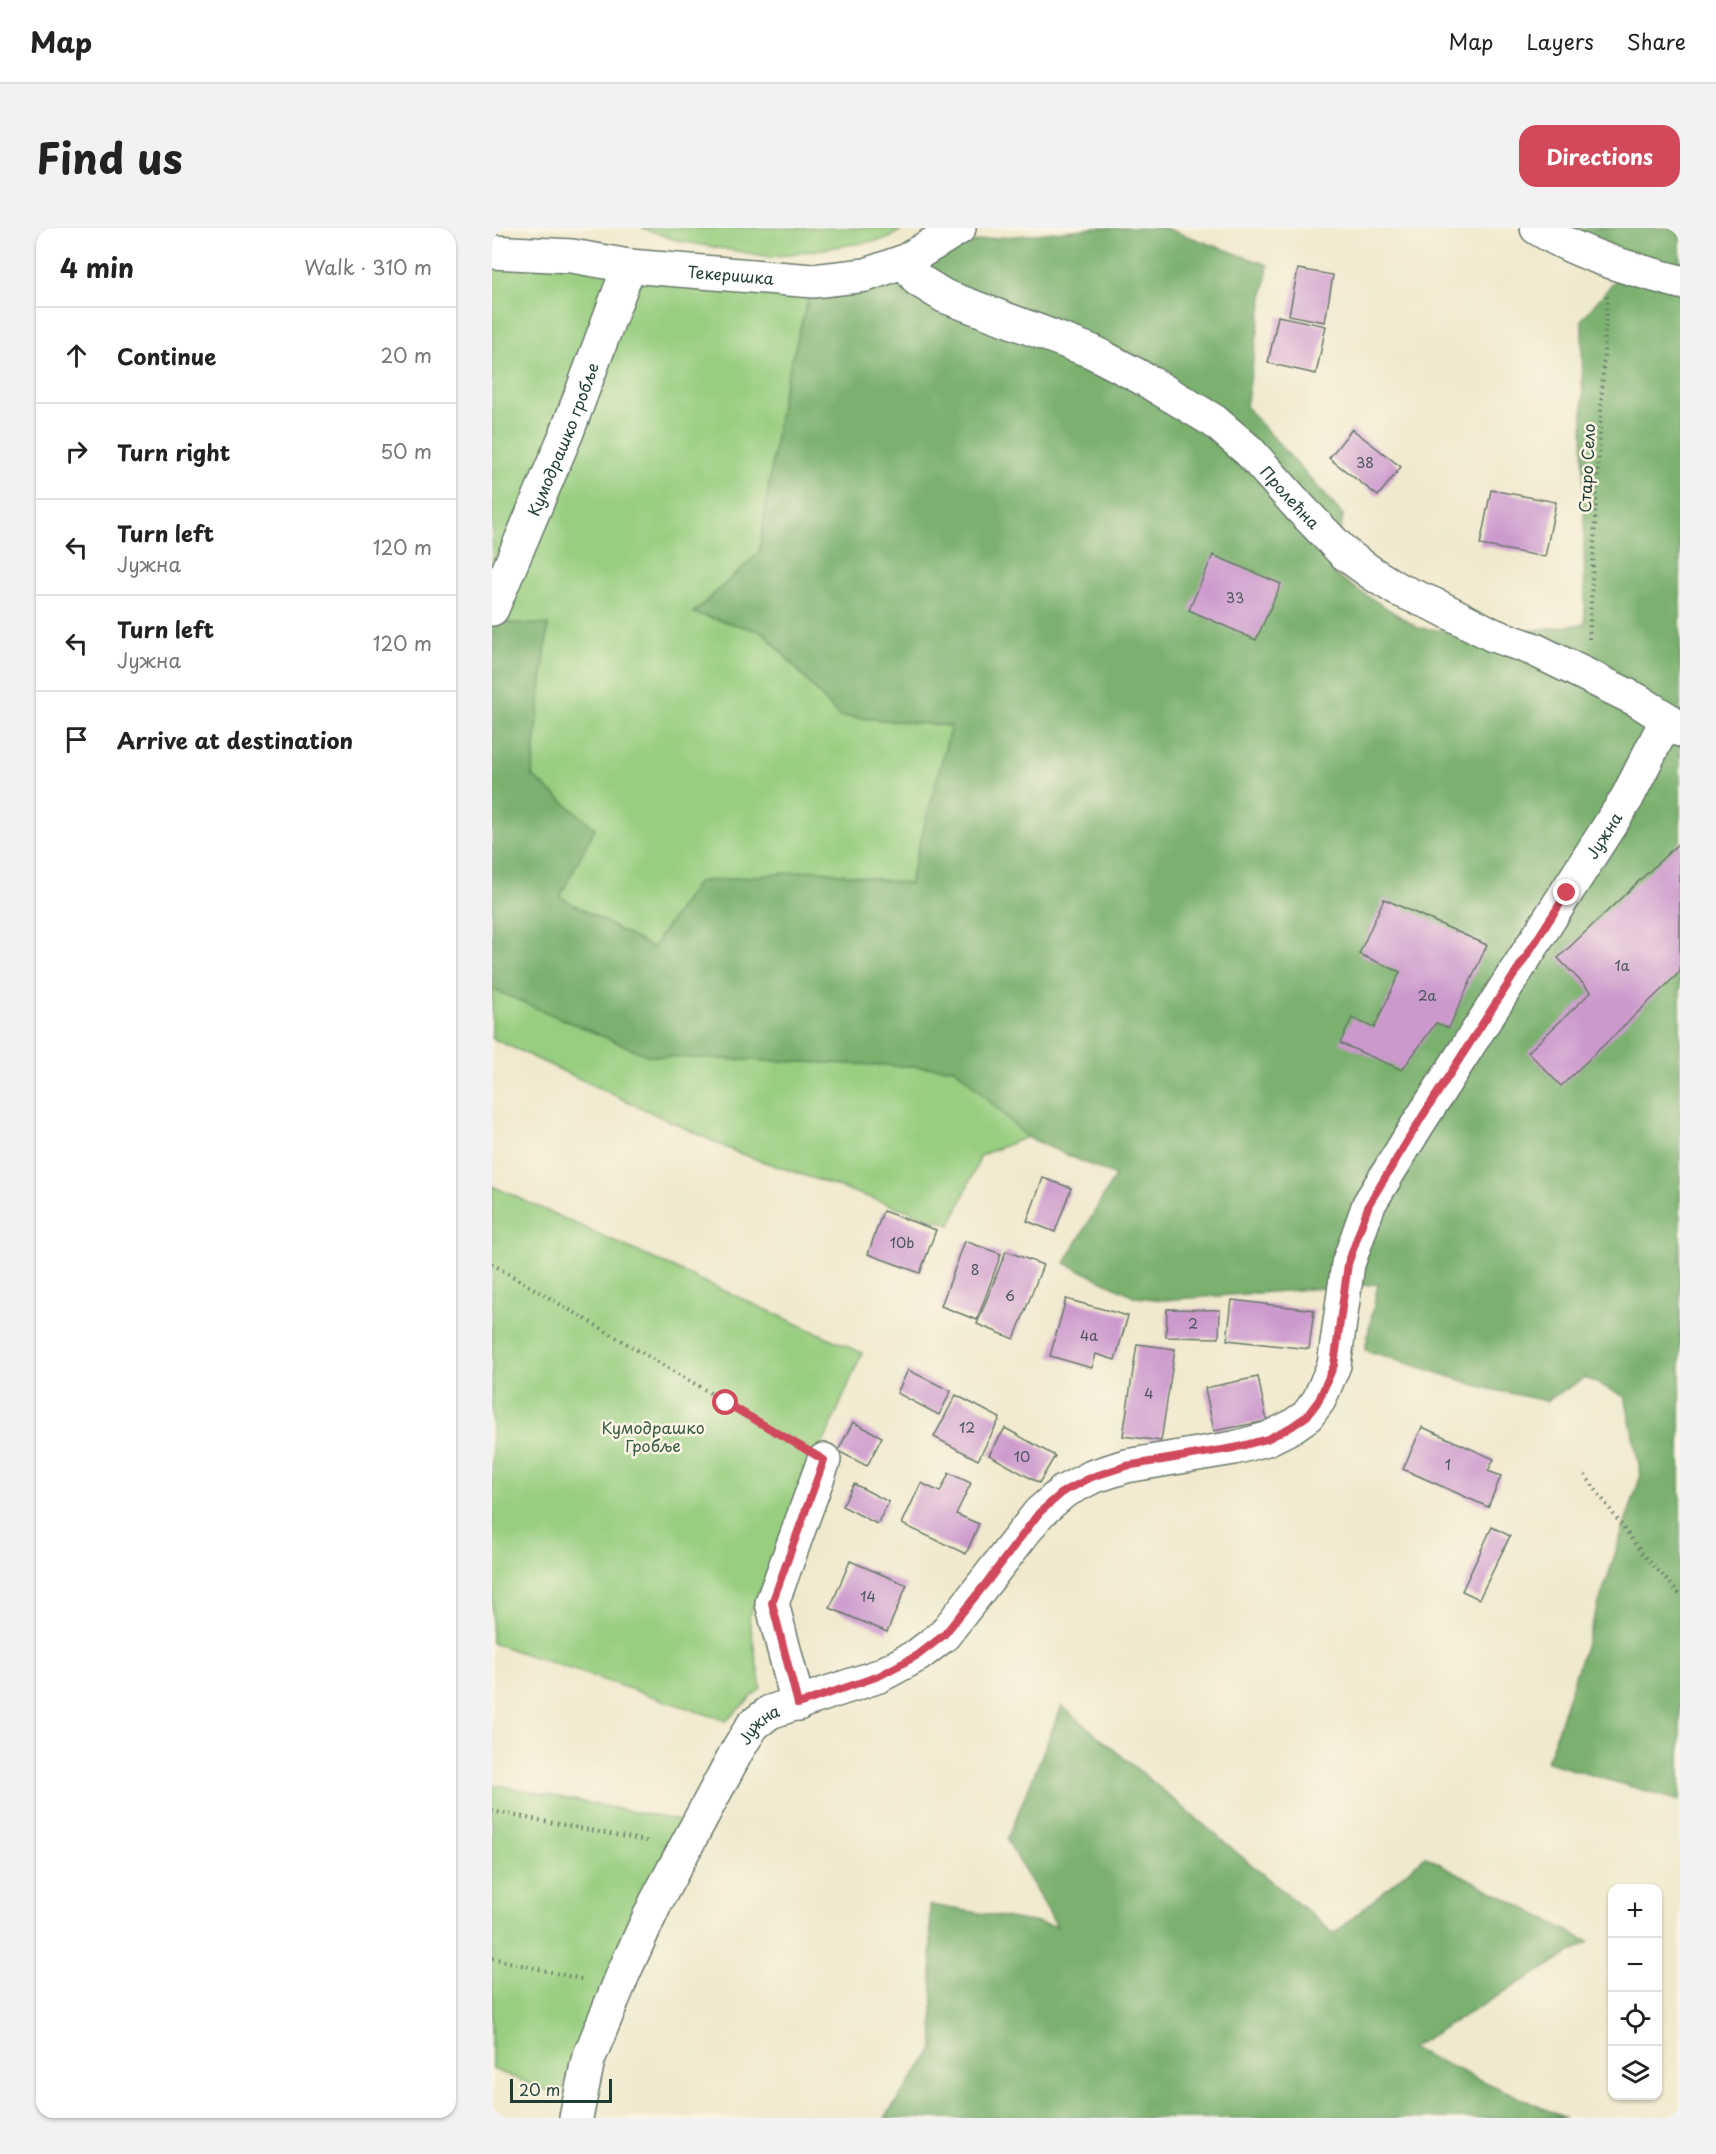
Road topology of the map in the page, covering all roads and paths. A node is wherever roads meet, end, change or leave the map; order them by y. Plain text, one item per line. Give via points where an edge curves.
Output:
1 (959, 228) edge
2 (1537, 228) edge
3 (492, 252) edge
4 (905, 261) junction
5 (1609, 262) junction
6 (629, 266) junction
7 (1680, 282) edge
8 (492, 609) edge
9 (1587, 675) junction
10 (1673, 725) edge
11 (492, 1264) edge
12 (824, 1460) joint
13 (1585, 1475) dead end
14 (1680, 1594) edge
15 (798, 1704) junction
16 (492, 1811) edge
17 (677, 1862) junction
18 (492, 1958) edge
19 (624, 1972) junction
20 (576, 2118) edge

1 - 4 street, Текеришка
2 - 5 street
3 - 6 street, Текеришка via 573,256
4 - 6 street, Текеришка via 866,275 813,281
4 - 9 street, Пролећна via 918,280 944,296 1091,351 1214,421 1249,451 1344,552 1397,589
5 - 7 street
5 - 9 path, Старо Село
6 - 8 street, Кумодрашко гробље via 567,432
9 - 10 street, Пролећна via 1637,700
10 - 15 street, Јужна via 1369,1204 1348,1264 1334,1365 1319,1400 1307,1416 1267,1439 1126,1466 1063,1492 1039,1513 944,1635 918,1655 879,1676
11 - 12 path
12 - 15 street via 772,1603
13 - 14 path via 1641,1552
15 - 17 street, Јужна via 770,1712 753,1725
16 - 17 path via 655,1842
17 - 19 street, Јужна
18 - 19 path via 587,1980
19 - 20 street, Јужна via 588,2061

